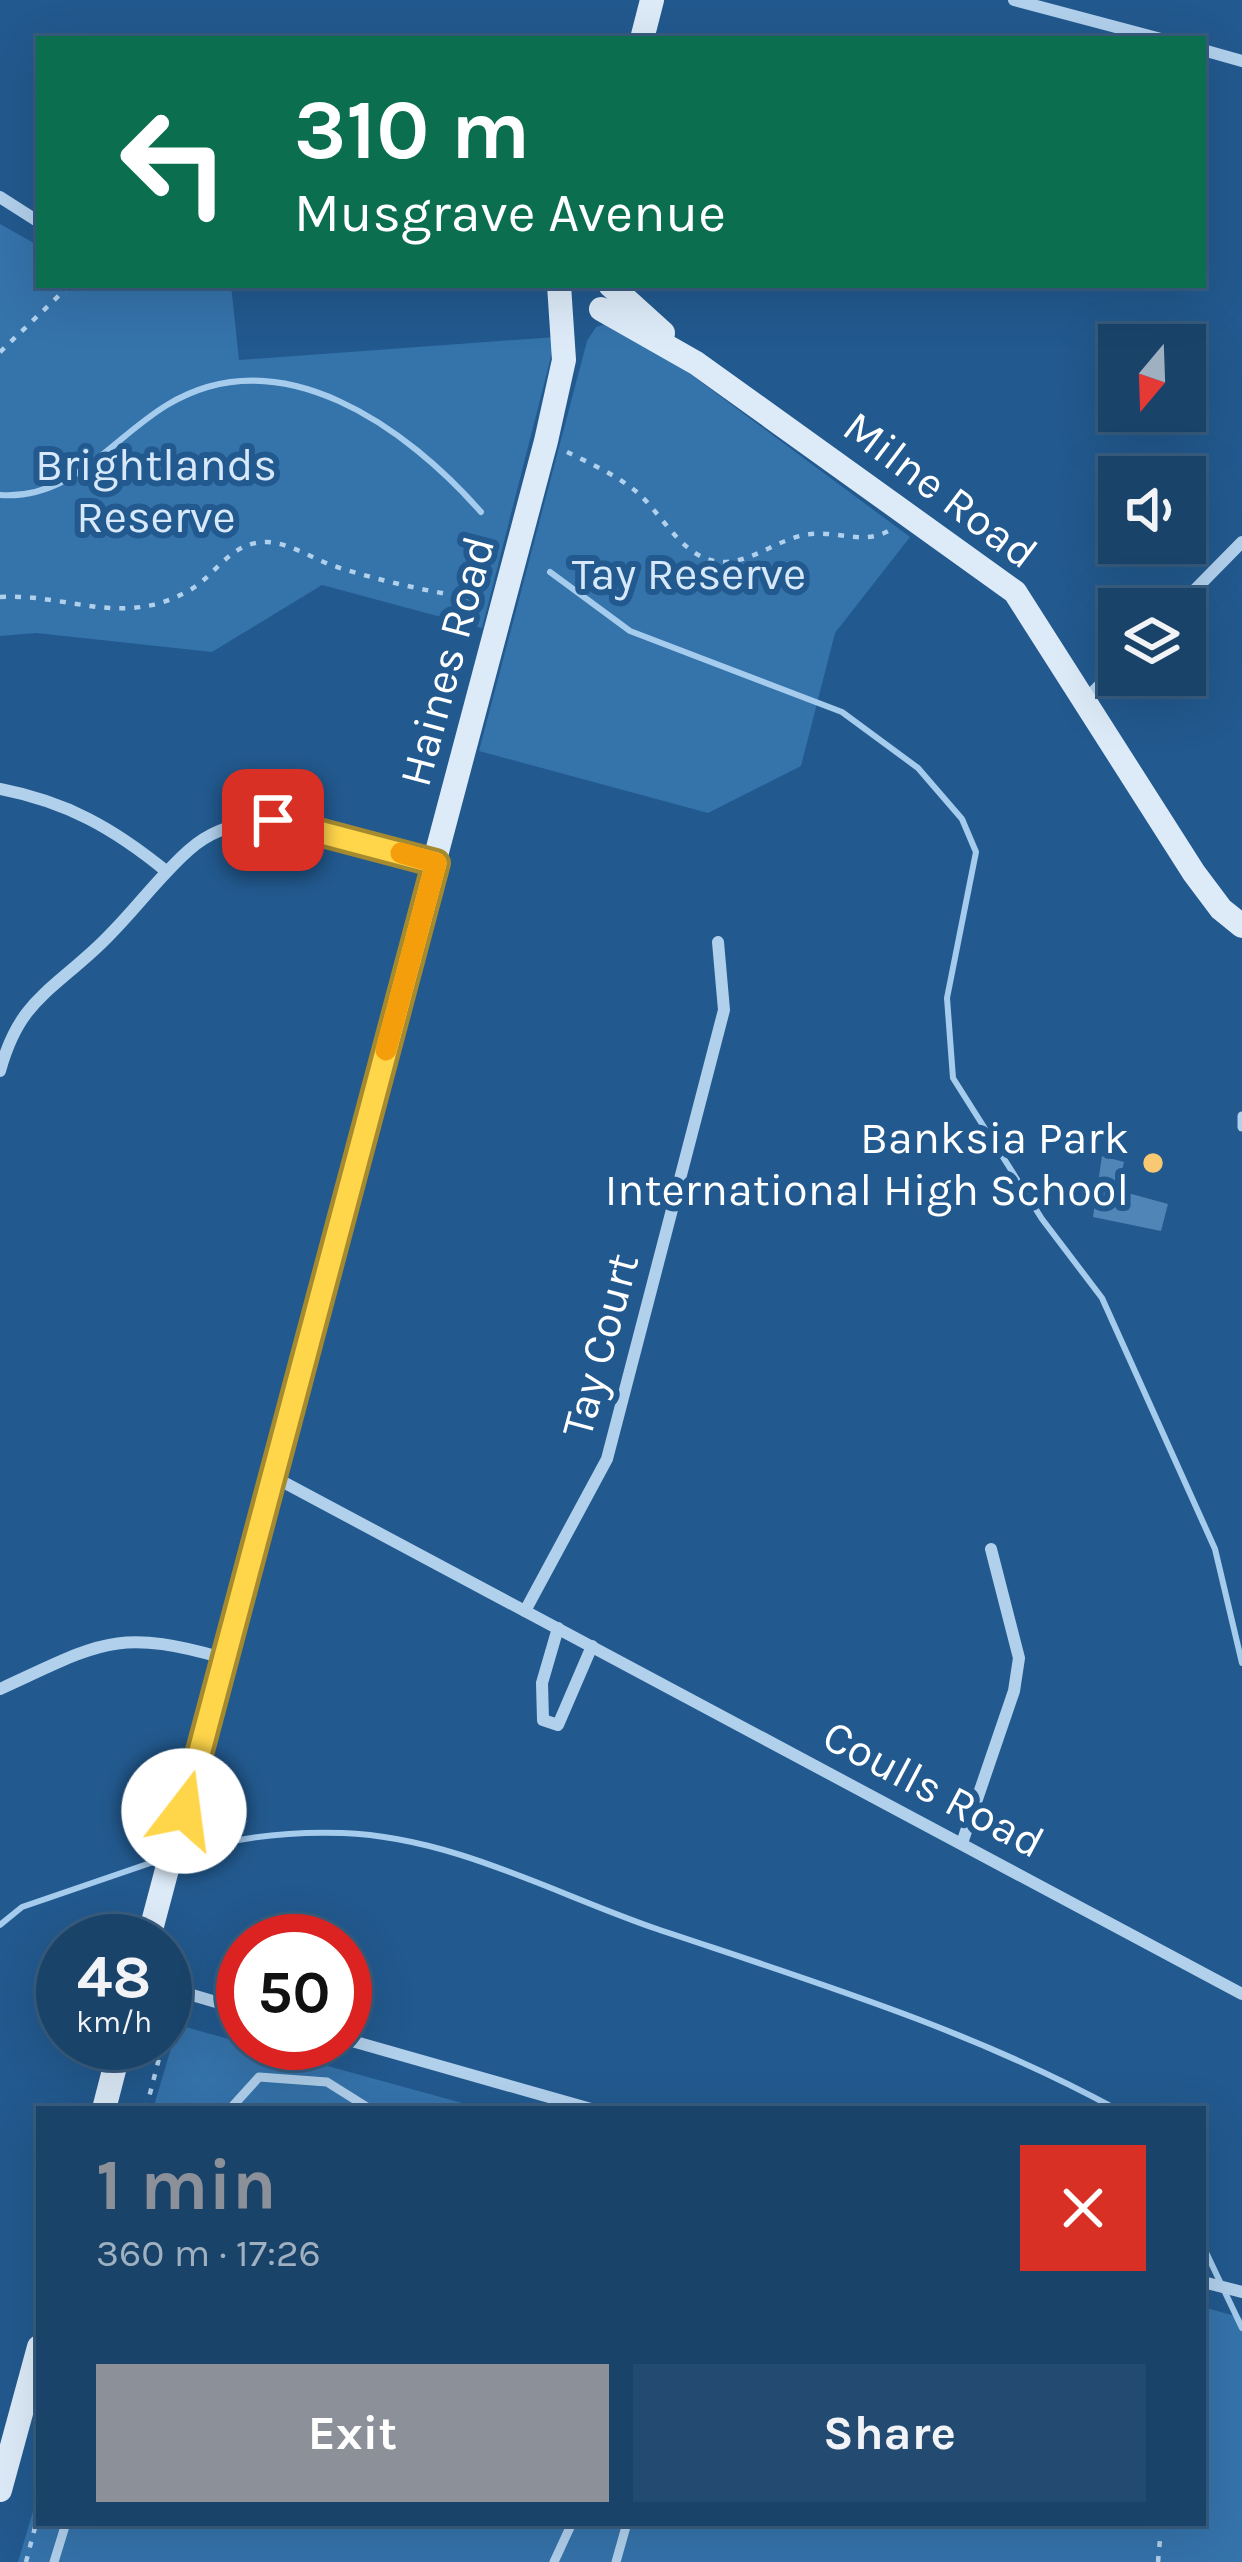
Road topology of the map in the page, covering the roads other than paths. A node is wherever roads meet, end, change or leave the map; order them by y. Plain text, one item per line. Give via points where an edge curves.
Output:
1 (652, 0) edge
2 (1014, 0) edge
3 (643, 36) edge
4 (1150, 36) edge
5 (1206, 51) edge
6 (1242, 61) edge
7 (0, 197) edge
8 (36, 220) edge
9 (559, 290) edge
10 (604, 298) edge
11 (564, 360) junction
12 (1242, 542) edge
13 (1197, 588) edge
14 (1098, 687) edge
15 (1084, 701) junction
16 (0, 789) edge
17 (436, 863) junction
18 (166, 871) junction
19 (1242, 926) edge
20 (718, 942) dead end
21 (0, 1072) edge
22 (1242, 1116) edge
23 (1242, 1127) edge
24 (272, 1476) junction
25 (991, 1549) dead end
26 (525, 1611) junction
27 (558, 1628) junction
28 (592, 1646) junction
29 (224, 1658) junction
30 (0, 1689) edge
31 (962, 1843) junction
32 (155, 1914) edge
33 (1242, 1994) edge
34 (372, 2047) edge
35 (115, 2070) edge
36 (105, 2106) edge
37 (233, 2106) edge
38 (365, 2106) edge
39 (580, 2106) edge
40 (1206, 2283) edge
41 (1240, 2291) edge
42 (36, 2358) edge
43 (0, 2490) edge
44 (65, 2526) edge
45 (571, 2526) edge
46 (626, 2526) edge
47 (54, 2562) edge
48 (554, 2562) edge
49 (616, 2562) edge

1 - 3 main road
2 - 4 street
5 - 6 street
7 - 8 street
9 - 10 main road via 575,313
9 - 11 main road, Haines Road
10 - 11 main road
10 - 15 main road, Milne Road via 1015,592
11 - 17 main road, Haines Road
12 - 13 street
14 - 15 street
15 - 19 main road, Milne Road via 1195,873
16 - 18 street via 50,799 111,826
17 - 18 street via 273,820 213,834
17 - 24 main road, Haines Road
18 - 21 street via 93,951 33,1000
20 - 26 street, Tay Court via 724,1010 607,1459
22 - 23 lane
24 - 26 street, Coulls Road
24 - 29 main road, Haines Road
25 - 31 street via 1019,1658
26 - 27 street, Coulls Road
27 - 28 street, Coulls Road
27 - 28 street via 542,1682 543,1720 558,1725
28 - 31 street, Coulls Road
29 - 30 street via 159,1640 122,1640
29 - 32 main road, Haines Road
31 - 33 street, Coulls Road
34 - 39 street
35 - 36 main road
37 - 38 lane via 259,2077 327,2082
40 - 41 street
42 - 43 main road
44 - 47 lane
45 - 48 lane
46 - 49 lane

